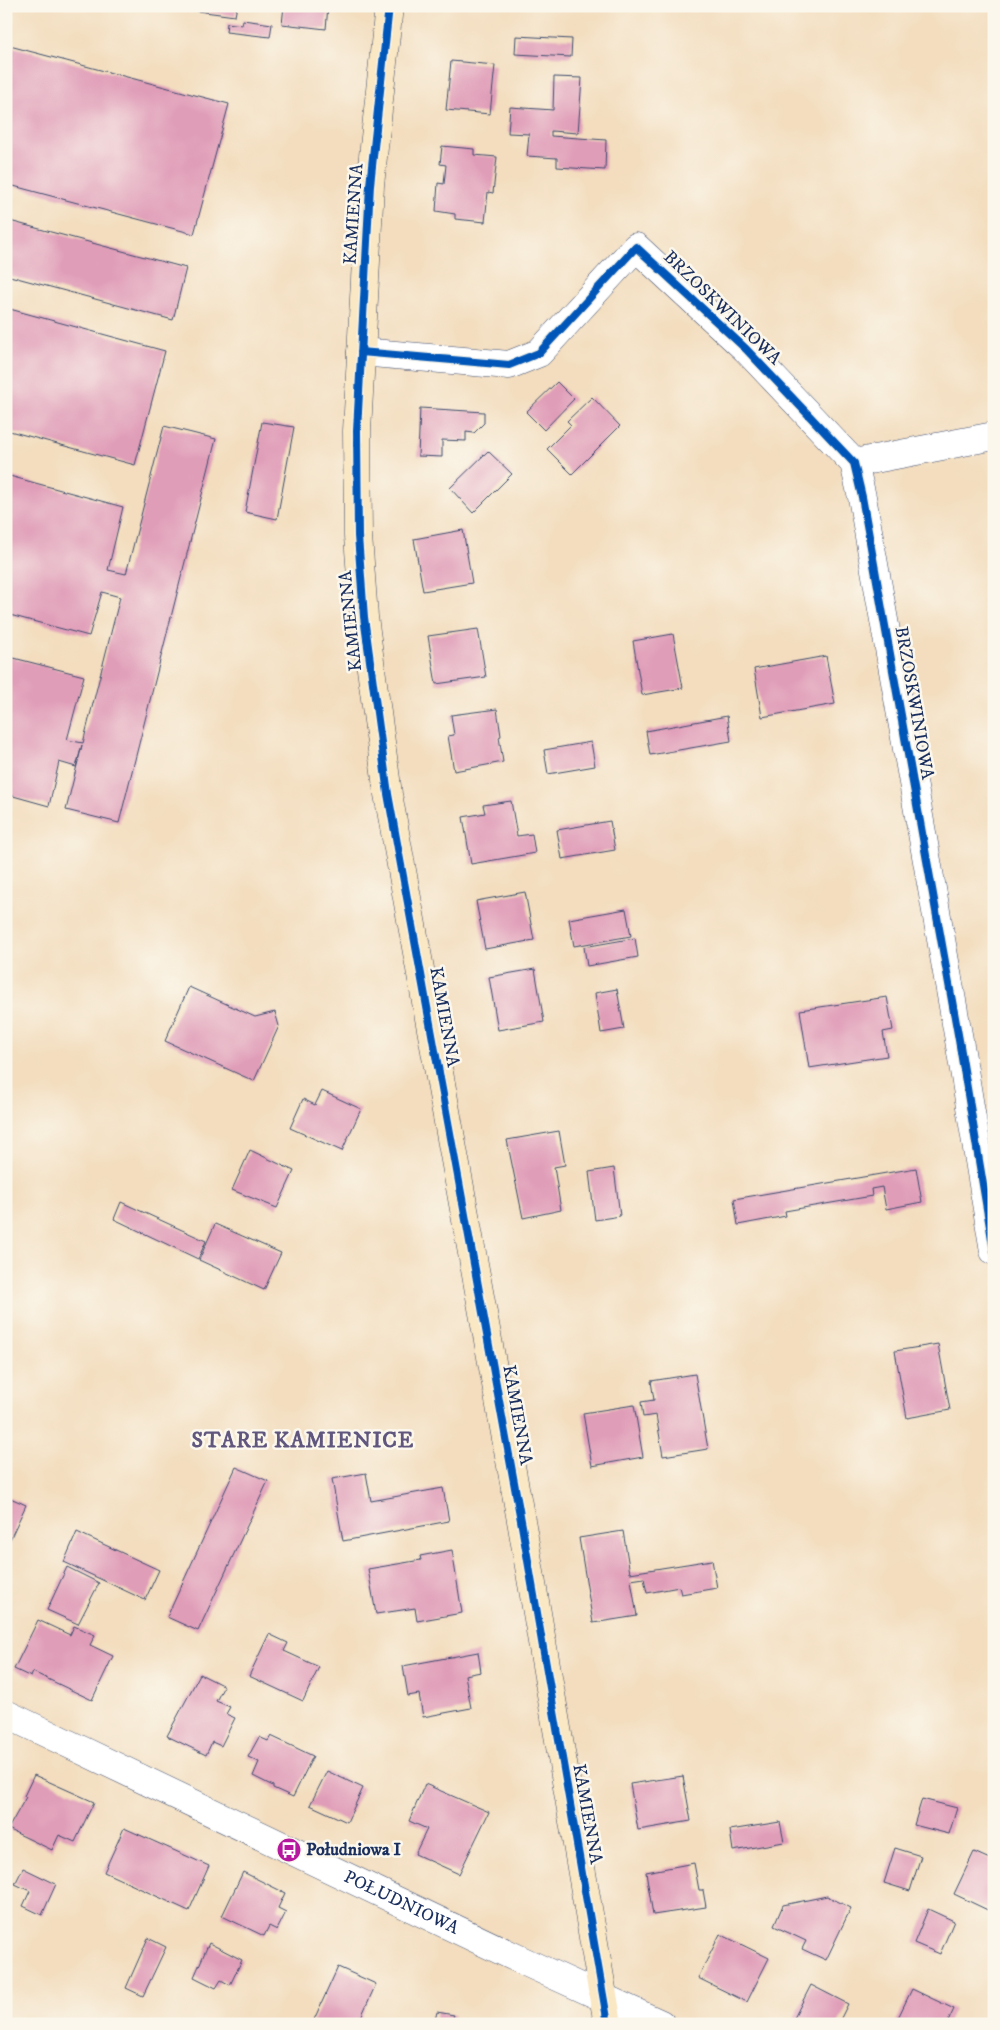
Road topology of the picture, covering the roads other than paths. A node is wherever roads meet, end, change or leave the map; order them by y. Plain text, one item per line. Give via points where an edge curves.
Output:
1 (389, 6) edge
2 (361, 352) junction
3 (994, 436) edge
4 (854, 463) junction
5 (994, 1251) edge
6 (6, 1714) edge
7 (603, 1997) junction
8 (608, 2024) edge
9 (661, 2024) edge

1 - 2 street, KAMIENNA via 370,186
2 - 4 street, BRZOSKWINIOWA via 509,365 539,353 636,248 746,349
2 - 7 street, KAMIENNA via 357,431 358,536 364,618 388,794 522,1526
3 - 4 street
4 - 5 street, BRZOSKWINIOWA via 866,516
6 - 7 street, POŁUDNIOWA
7 - 8 street, KAMIENNA
7 - 9 street, POŁUDNIOWA

